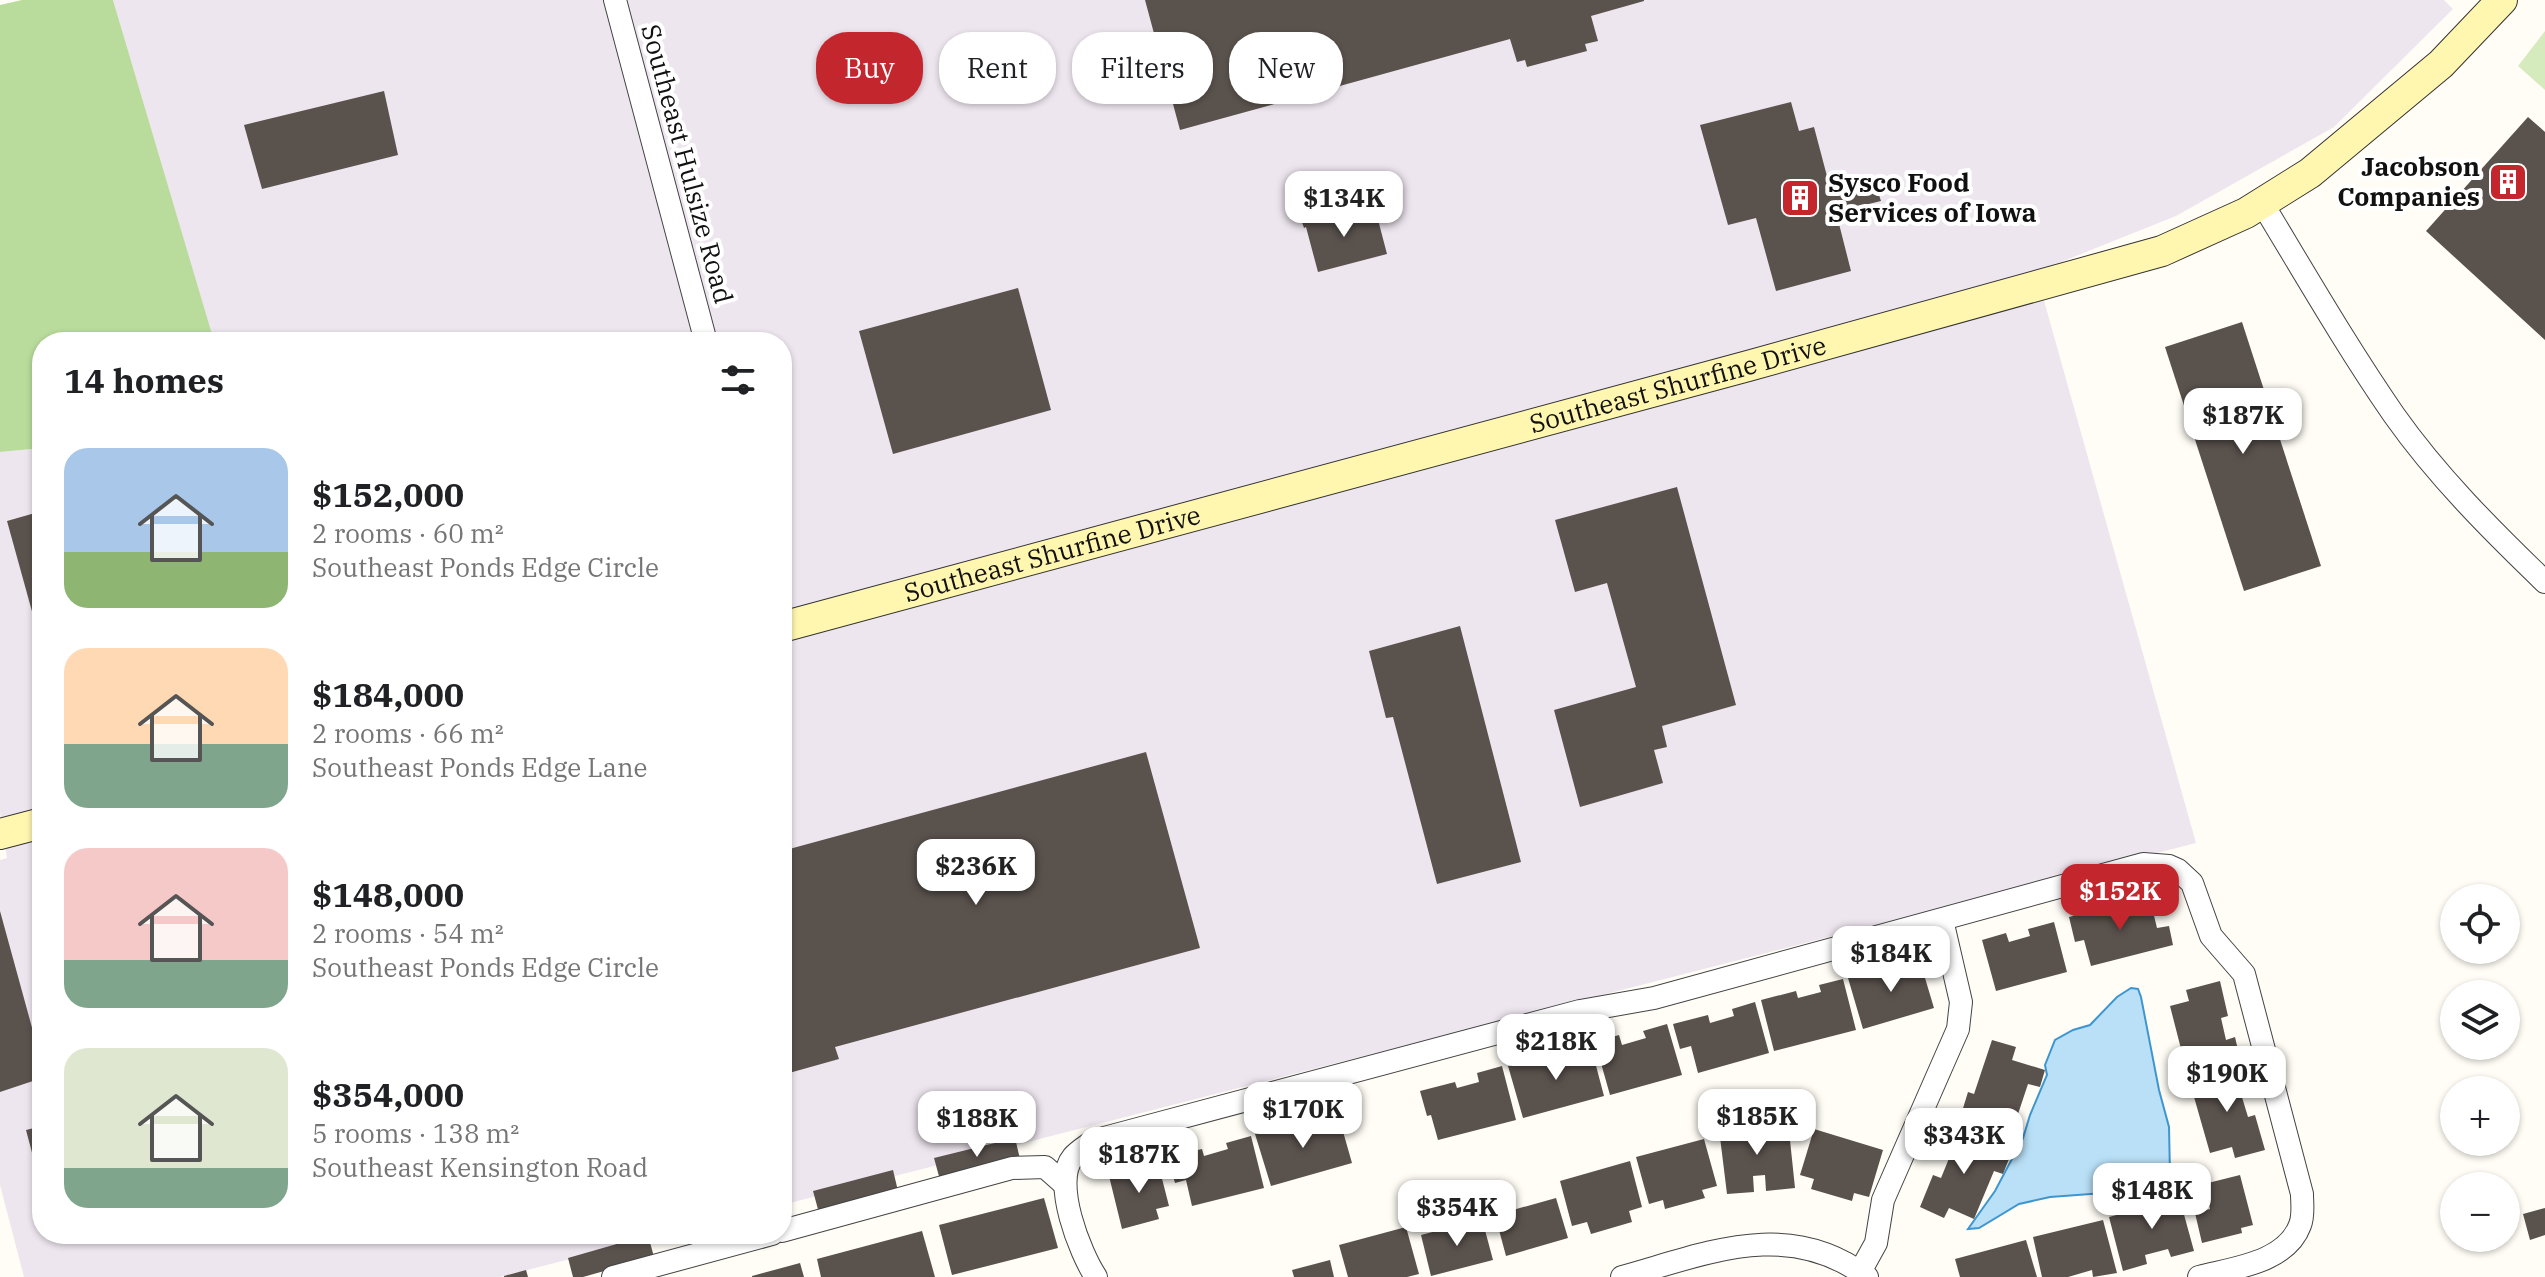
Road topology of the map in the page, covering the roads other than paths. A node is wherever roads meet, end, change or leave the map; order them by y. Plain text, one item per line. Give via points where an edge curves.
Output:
1 (615, 0) edge
2 (2502, 0) edge
3 (2262, 203) junction
4 (703, 332) edge
5 (2545, 582) edge
6 (792, 623) edge
7 (32, 826) edge
8 (0, 834) edge
9 (1942, 920) junction
10 (1063, 1183) junction
11 (792, 1228) edge
12 (735, 1244) edge
13 (1864, 1274) edge
14 (613, 1277) edge
15 (1096, 1277) edge
16 (1622, 1277) edge
17 (2199, 1277) edge

1 - 4 street, Southeast Hulsize Road
2 - 3 street, Southeast Shurfine Drive via 2441,64 2371,125
3 - 5 street via 2394,416 2495,534
3 - 6 street, Southeast Shurfine Drive via 2162,251
7 - 8 street
9 - 10 street via 1093,1141 1071,1158
9 - 13 street via 1961,1002 1958,1029 1883,1200
9 - 17 street via 2143,864 2169,866 2192,883 2211,936 2244,974 2302,1194 2300,1225 2280,1250
10 - 11 street via 1045,1167 1012,1168
10 - 15 street via 1085,1260
12 - 14 street
13 - 16 street via 1811,1249 1754,1244

